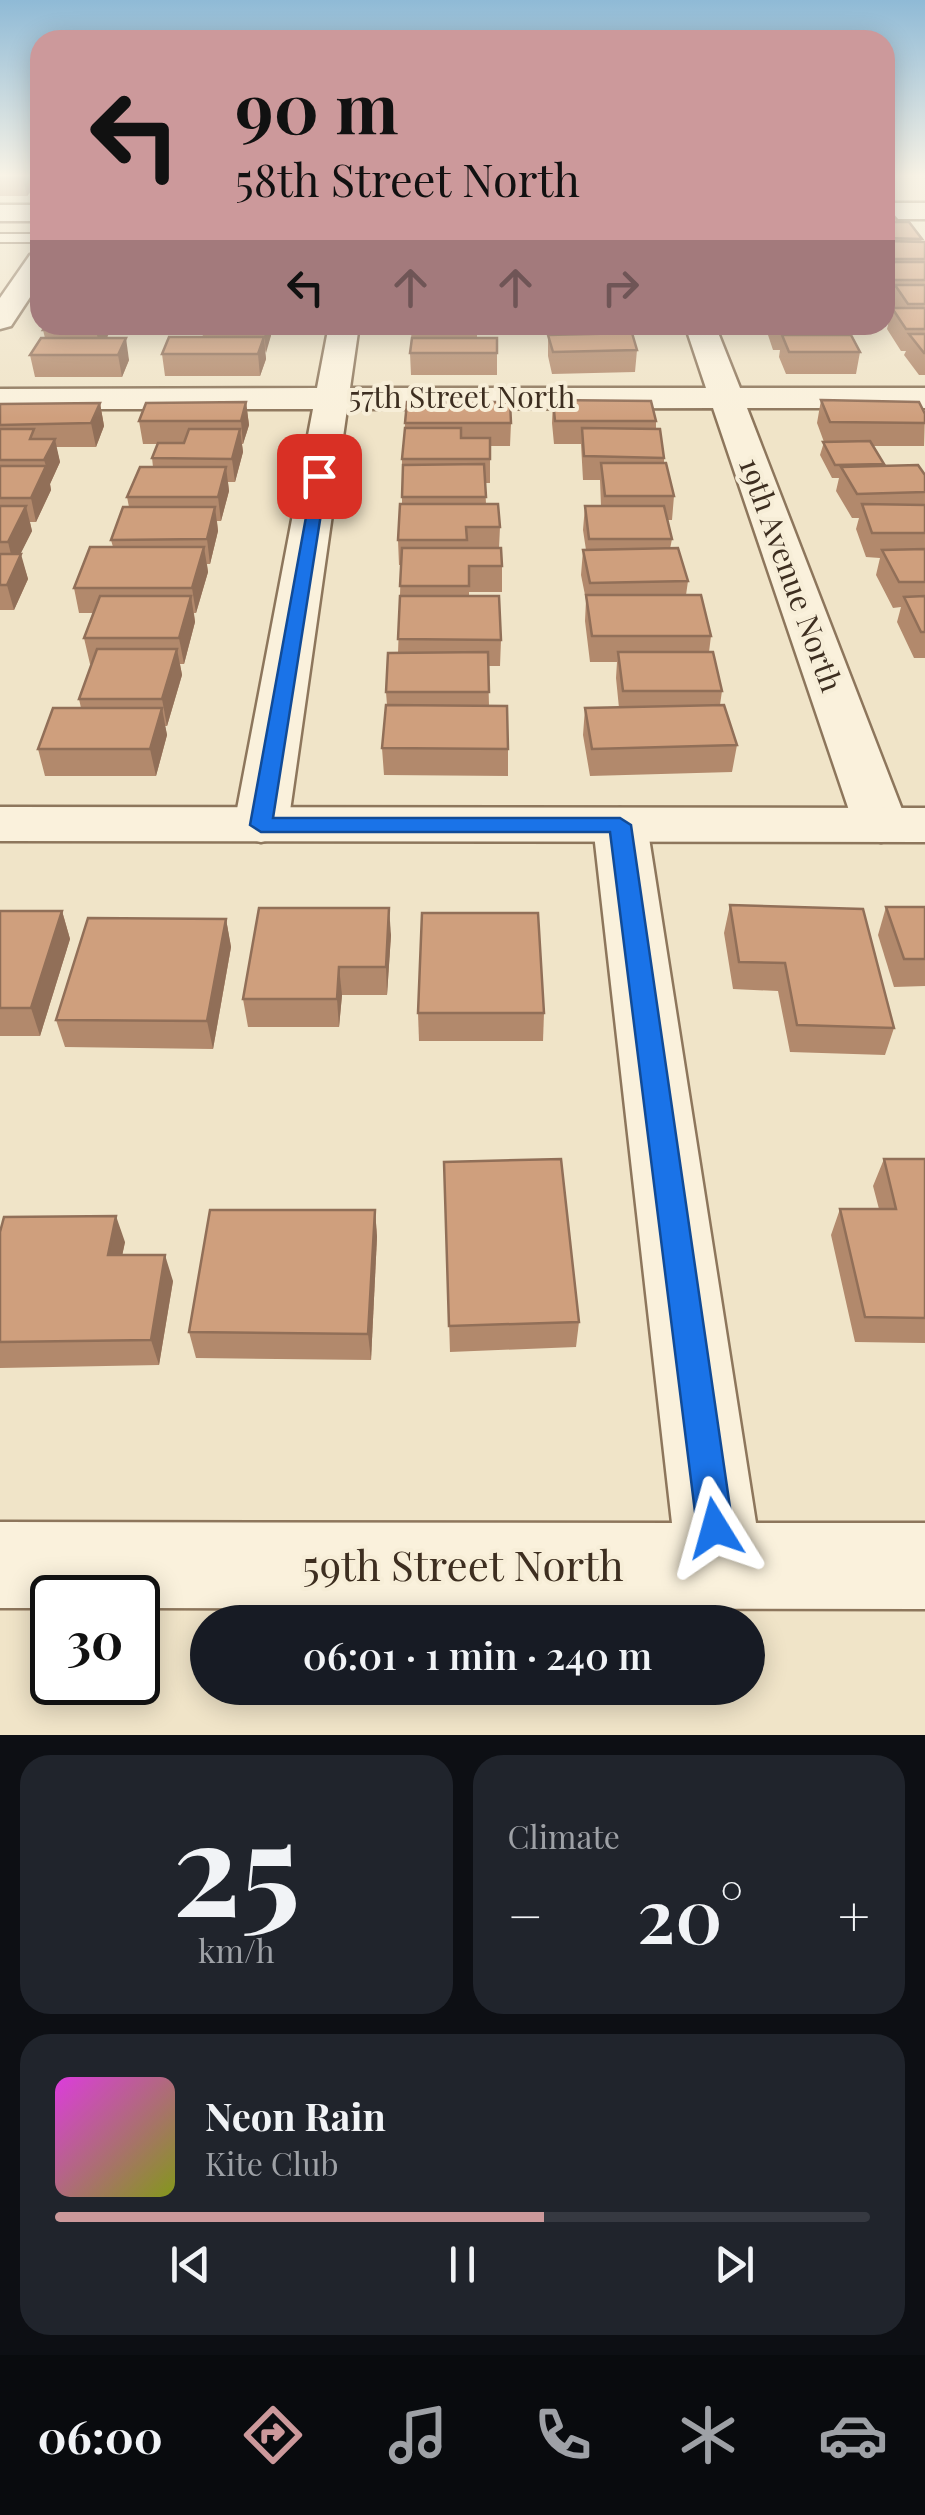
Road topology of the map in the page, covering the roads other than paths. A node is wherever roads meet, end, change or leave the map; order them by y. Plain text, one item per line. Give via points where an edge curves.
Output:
1 (30, 276) edge
2 (0, 320) edge
3 (342, 335) edge
4 (704, 335) edge
5 (332, 398) junction
6 (726, 398) junction
7 (925, 398) edge
8 (0, 399) edge
9 (0, 824) edge
10 (261, 825) junction
11 (620, 825) junction
12 (903, 825) edge
13 (0, 1565) edge
14 (925, 1566) edge
15 (720, 1567) junction

1 - 2 street
3 - 5 street
4 - 6 street, 19th Avenue North
5 - 6 street, 57th Street North
5 - 8 street, 57th Street North
5 - 10 street
6 - 7 street, 57th Street North
6 - 12 street, 19th Avenue North
9 - 10 street
10 - 11 street
11 - 12 street
11 - 15 street
13 - 15 street, 59th Street North
14 - 15 street, 59th Street North

